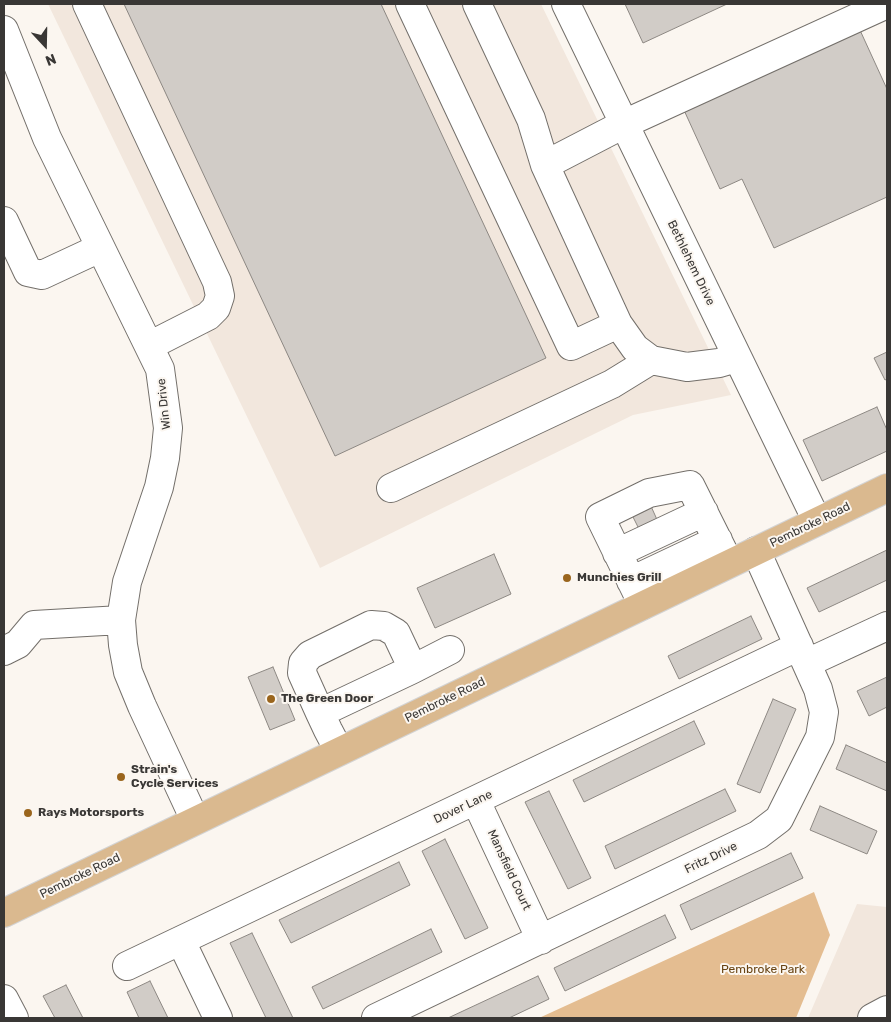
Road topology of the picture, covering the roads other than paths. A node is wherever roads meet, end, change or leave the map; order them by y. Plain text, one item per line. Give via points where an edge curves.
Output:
1 (87, 4) edge
2 (410, 4) edge
3 (477, 4) edge
4 (566, 4) edge
5 (887, 4) edge
6 (6, 43) edge
7 (624, 124) junction
8 (546, 165) junction
9 (4, 221) edge
10 (100, 248) junction
11 (618, 324) junction
12 (150, 346) junction
13 (736, 358) junction
14 (651, 360) junction
15 (391, 488) dead end
16 (887, 488) edge
17 (704, 512) junction
18 (818, 522) junction
19 (756, 551) junction
20 (724, 552) junction
21 (617, 553) junction
22 (631, 581) junction
23 (643, 605) junction
24 (121, 620) junction
25 (887, 626) edge
26 (450, 650) dead end
27 (4, 651) edge
28 (803, 655) junction
29 (413, 668) junction
30 (320, 713) junction
31 (339, 751) junction
32 (476, 801) junction
33 (195, 820) junction
34 (4, 913) edge
35 (541, 940) junction
36 (181, 941) junction
37 (127, 966) dead end
38 (4, 999) edge
39 (887, 1010) edge
40 (14, 1018) edge
41 (218, 1018) edge
42 (376, 1018) edge
43 (872, 1018) edge

1 - 12 street via 217,282 220,296 216,308 208,316
2 - 11 street via 571,346
3 - 8 street via 531,120
4 - 7 street, Bethlehem Drive
5 - 7 street
6 - 10 street, Win Drive via 46,138
7 - 8 street
7 - 13 street, Bethlehem Drive
8 - 11 street
9 - 10 street via 28,272 42,275
10 - 12 street, Win Drive
11 - 14 street via 635,348
12 - 24 street, Win Drive via 160,369 165,400 168,428 166,458 127,582
13 - 14 street via 687,367
13 - 18 street, Bethlehem Drive
14 - 15 street via 604,388
16 - 18 main road, Pembroke Road
17 - 20 street
17 - 21 street
17 - 21 street via 690,485 649,492 600,517
18 - 19 main road, Pembroke Road
19 - 20 main road, Pembroke Road
19 - 28 street, Fritz Drive
20 - 22 street
20 - 23 main road, Pembroke Road
21 - 22 street
22 - 23 street
23 - 31 main road, Pembroke Road
24 - 27 street via 34,625 18,644
24 - 33 street, Win Drive via 128,672
25 - 28 street, Dover Lane
26 - 29 street
28 - 32 street, Dover Lane
28 - 35 street, Fritz Drive via 822,700 823,723 820,737 790,800 772,826
29 - 30 street
29 - 30 street via 396,633 384,626 371,625 310,655 303,663 302,673
30 - 31 street
31 - 33 main road, Pembroke Road
32 - 35 street, Mansfield Court
32 - 36 street, Dover Lane
33 - 34 main road, Pembroke Road
35 - 42 street, Fritz Drive
36 - 37 street, Dover Lane
36 - 41 street
38 - 40 street
39 - 43 street

